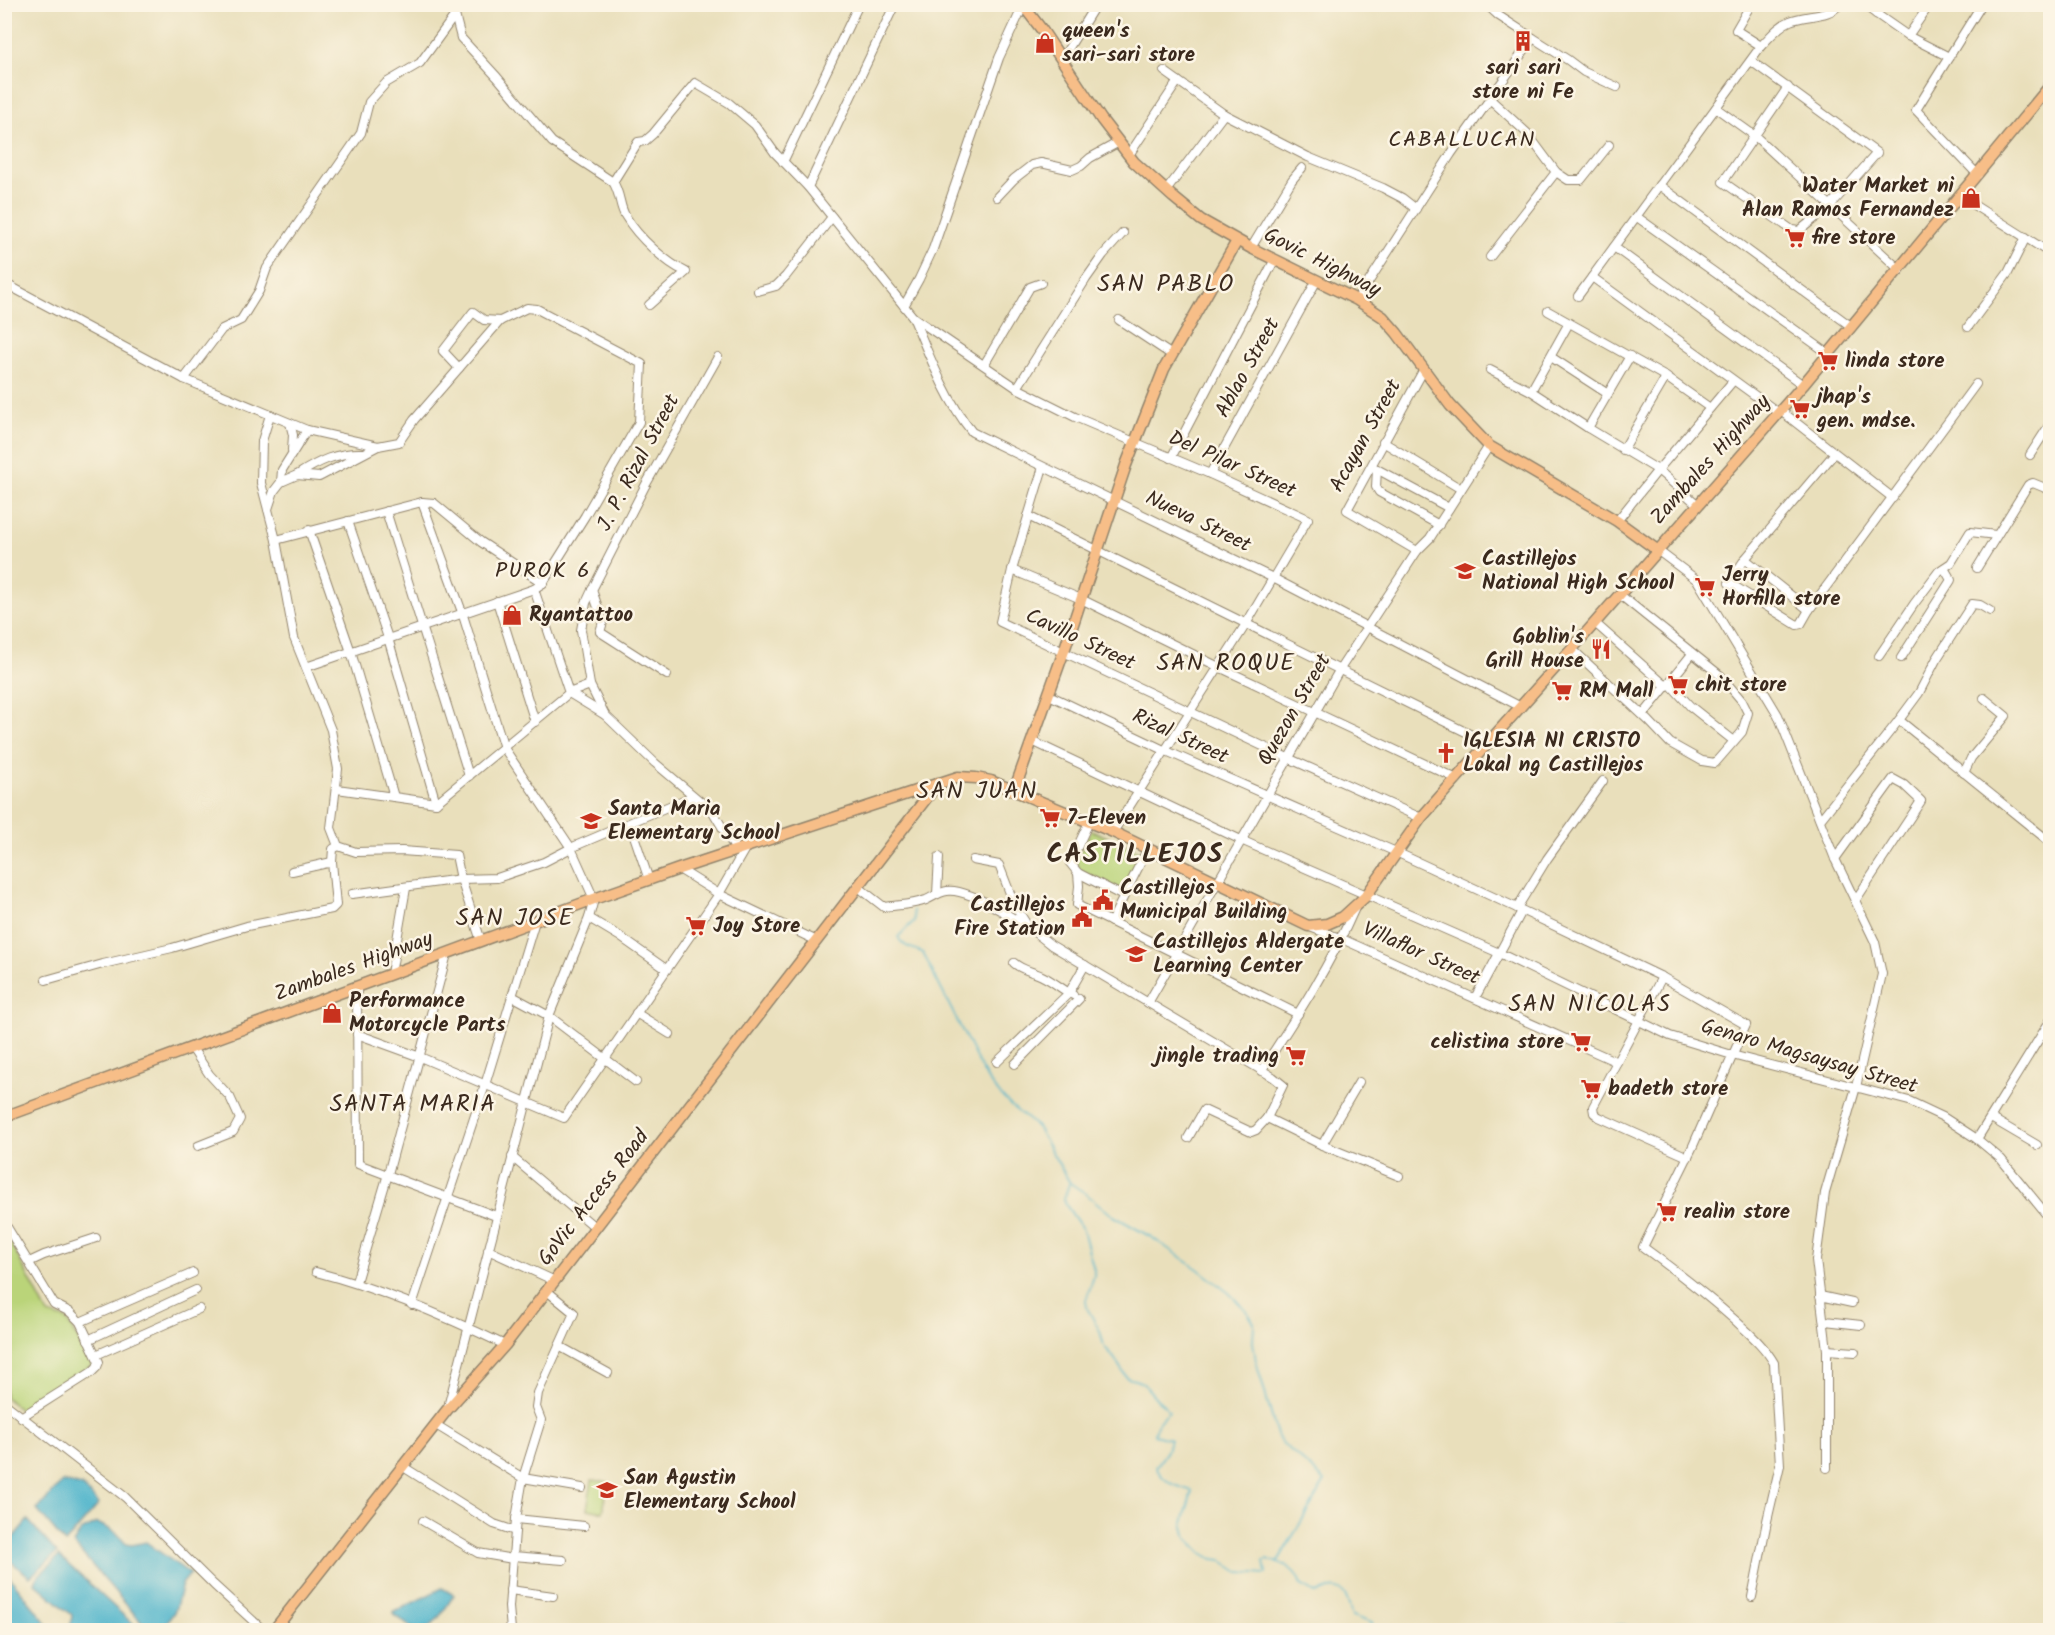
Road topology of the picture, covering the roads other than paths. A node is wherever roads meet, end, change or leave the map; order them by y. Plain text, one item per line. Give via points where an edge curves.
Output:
1 (454, 4) edge
2 (859, 4) edge
3 (895, 4) edge
4 (1096, 4) edge
5 (1486, 4) edge
6 (1751, 4) edge
7 (1840, 4) edge
8 (1862, 4) edge
9 (1883, 4) edge
10 (1930, 4) edge
11 (1982, 4) edge
12 (1022, 5) edge
13 (1876, 14) junction
14 (455, 15) junction
15 (1908, 36) junction
16 (1533, 38) junction
17 (1761, 46) junction
18 (1949, 57) junction
19 (1062, 59) junction
20 (1750, 61) junction
21 (1164, 71) dead end
22 (1178, 81) junction
23 (2050, 86) edge
24 (1617, 87) dead end
25 (1788, 87) junction
26 (1491, 100) junction
27 (1716, 108) junction
28 (1224, 114) junction
29 (1755, 136) junction
30 (1119, 142) junction
31 (1609, 145) dead end
32 (1129, 155) junction
33 (783, 162) junction
34 (1302, 168) dead end
35 (1556, 172) junction
36 (1978, 176) junction
37 (613, 182) junction
38 (1659, 185) junction
39 (808, 187) junction
40 (1166, 191) junction
41 (997, 197) dead end
42 (1961, 197) junction
43 (1830, 206) junction
44 (1416, 208) junction
45 (832, 217) junction
46 (1637, 217) junction
47 (1123, 233) dead end
48 (2026, 237) junction
49 (1237, 241) junction
50 (1614, 247) junction
51 (1251, 248) junction
52 (2050, 253) edge
53 (1490, 257) dead end
54 (1275, 259) junction
55 (1900, 270) junction
56 (1592, 277) junction
57 (1317, 280) junction
58 (4, 283) edge
59 (1041, 283) dead end
60 (758, 291) dead end
61 (1578, 296) dead end
62 (1357, 300) junction
63 (649, 305) dead end
64 (904, 306) junction
65 (1548, 311) dead end
66 (914, 317) junction
67 (1119, 320) dead end
68 (500, 321) junction
69 (1569, 323) junction
70 (1852, 327) junction
71 (1968, 327) dead end
72 (1829, 354) junction
73 (1173, 355) junction
74 (1630, 356) junction
75 (718, 357) dead end
76 (1551, 357) junction
77 (984, 365) junction
78 (459, 368) junction
79 (1490, 370) dead end
80 (1423, 371) junction
81 (1666, 377) junction
82 (184, 379) junction
83 (1733, 381) junction
84 (1976, 384) dead end
85 (1803, 385) junction
86 (1017, 388) junction
87 (1531, 391) junction
88 (1608, 394) junction
89 (1710, 408) junction
90 (1780, 412) junction
91 (270, 415) junction
92 (290, 423) junction
93 (2050, 424) edge
94 (1588, 428) junction
95 (307, 430) junction
96 (1383, 442) junction
97 (1136, 443) junction
98 (378, 446) junction
99 (1489, 446) junction
100 (1623, 450) junction
101 (292, 453) junction
102 (364, 453) junction
103 (1834, 454) junction
104 (2030, 455) dead end
105 (1171, 458) junction
106 (1043, 467) junction
107 (1373, 467) junction
108 (1658, 470) junction
109 (1210, 474) junction
110 (297, 475) junction
111 (281, 482) junction
112 (1461, 489) junction
113 (2050, 490) edge
114 (1893, 498) junction
115 (422, 501) junction
116 (1113, 501) junction
117 (1698, 505) junction
118 (1449, 508) junction
119 (268, 509) junction
120 (386, 511) junction
121 (1028, 516) junction
122 (348, 521) junction
123 (1617, 521) junction
124 (1439, 525) junction
125 (309, 530) junction
126 (1996, 535) junction
127 (276, 540) junction
128 (1097, 549) junction
129 (1417, 550) junction
130 (1657, 550) junction
131 (1745, 559) junction
132 (1944, 568) junction
133 (1977, 568) dead end
134 (1012, 570) junction
135 (1273, 578) junction
136 (543, 583) junction
137 (534, 589) junction
138 (592, 590) junction
139 (1619, 594) junction
140 (1081, 599) junction
141 (497, 601) junction
142 (1809, 610) junction
143 (1990, 611) dead end
144 (462, 612) junction
145 (1595, 623) junction
146 (1246, 624) junction
147 (423, 626) junction
148 (1366, 628) junction
149 (388, 638) junction
150 (1572, 649) junction
151 (1064, 651) junction
152 (351, 652) junction
153 (1692, 654) junction
154 (1879, 656) dead end
155 (1901, 658) dead end
156 (306, 667) junction
157 (1219, 667) junction
158 (1340, 669) junction
159 (667, 675) dead end
160 (1668, 684) junction
161 (590, 685) junction
162 (569, 693) junction
163 (1048, 695) junction
164 (1984, 698) dead end
165 (1521, 707) junction
166 (1189, 712) junction
167 (1316, 712) junction
168 (605, 715) junction
169 (1643, 715) junction
170 (1899, 720) junction
171 (535, 722) junction
172 (1032, 741) junction
173 (1734, 741) junction
174 (1488, 743) junction
175 (504, 748) junction
176 (1164, 750) junction
177 (1288, 758) junction
178 (1964, 773) junction
179 (469, 776) junction
180 (1456, 778) junction
181 (1603, 782) dead end
182 (938, 783) junction
183 (337, 789) junction
184 (1014, 791) junction
185 (1139, 792) junction
186 (693, 796) junction
187 (1267, 796) junction
188 (394, 797) junction
189 (436, 803) junction
190 (1421, 818) junction
191 (1820, 820) junction
192 (1089, 822) junction
193 (630, 824) junction
194 (1113, 832) junction
195 (1241, 840) junction
196 (2050, 842) edge
197 (338, 846) junction
198 (571, 848) junction
199 (1148, 848) junction
200 (741, 849) junction
201 (1396, 852) junction
202 (939, 857) dead end
203 (1835, 859) junction
204 (973, 861) dead end
205 (332, 862) junction
206 (679, 869) junction
207 (292, 871) dead end
208 (1078, 873) junction
209 (461, 879) junction
210 (649, 880) junction
211 (1218, 883) junction
212 (857, 886) junction
213 (406, 888) junction
214 (352, 894) dead end
215 (718, 894) junction
216 (937, 894) junction
217 (1123, 896) junction
218 (1366, 896) junction
219 (594, 899) junction
220 (1855, 901) junction
221 (1355, 907) junction
222 (1519, 910) junction
223 (589, 918) junction
224 (535, 921) junction
225 (1111, 922) junction
226 (1028, 926) junction
227 (1308, 926) junction
228 (1342, 939) junction
229 (815, 940) junction
230 (481, 941) junction
231 (1499, 953) junction
232 (447, 954) junction
233 (1176, 955) junction
234 (1014, 963) dead end
235 (1085, 965) junction
236 (666, 969) junction
237 (391, 974) junction
238 (1662, 977) junction
239 (46, 980) dead end
240 (357, 987) junction
241 (1068, 993) junction
242 (512, 996) junction
243 (1475, 998) junction
244 (1148, 1003) junction
245 (636, 1013) junction
246 (1298, 1014) junction
247 (549, 1016) junction
248 (1638, 1021) junction
249 (2050, 1021) edge
250 (357, 1034) junction
251 (670, 1034) dead end
252 (192, 1048) junction
253 (1732, 1055) junction
254 (420, 1058) junction
255 (604, 1058) junction
256 (997, 1062) dead end
257 (1617, 1062) junction
258 (1015, 1064) dead end
259 (1261, 1071) junction
260 (636, 1082) dead end
261 (1359, 1082) dead end
262 (485, 1085) junction
263 (1856, 1087) junction
264 (525, 1101) junction
265 (4, 1117) edge
266 (1267, 1118) junction
267 (1991, 1118) junction
268 (1188, 1138) dead end
269 (1977, 1139) junction
270 (1322, 1145) junction
271 (2037, 1145) dead end
272 (198, 1146) dead end
273 (512, 1157) junction
274 (1688, 1157) junction
275 (388, 1174) junction
276 (1399, 1176) dead end
277 (447, 1197) junction
278 (496, 1216) junction
279 (2050, 1219) edge
280 (4, 1222) edge
281 (596, 1228) junction
282 (96, 1238) dead end
283 (488, 1250) junction
284 (29, 1262) junction
285 (316, 1272) dead end
286 (193, 1273) dead end
287 (555, 1281) junction
288 (356, 1282) junction
289 (196, 1290) dead end
290 (547, 1291) junction
291 (1820, 1296) junction
292 (1852, 1303) dead end
293 (412, 1305) junction
294 (199, 1309) dead end
295 (1825, 1321) junction
296 (80, 1322) junction
297 (1861, 1325) dead end
298 (468, 1327) junction
299 (88, 1340) junction
300 (505, 1345) junction
301 (559, 1346) junction
302 (1827, 1350) junction
303 (1855, 1352) dead end
304 (96, 1355) junction
305 (608, 1373) dead end
306 (4, 1403) edge
307 (447, 1410) junction
308 (21, 1417) junction
309 (436, 1425) junction
310 (402, 1466) junction
311 (1827, 1468) dead end
312 (522, 1478) junction
313 (582, 1488) dead end
314 (516, 1520) junction
315 (423, 1521) dead end
316 (584, 1526) dead end
317 (515, 1531) junction
318 (513, 1557) junction
319 (563, 1560) dead end
320 (510, 1590) junction
321 (553, 1596) dead end
322 (1752, 1597) dead end
323 (263, 1630) edge
324 (274, 1630) edge
325 (511, 1630) edge

1 - 14 street
2 - 33 street
3 - 39 street
4 - 19 street
5 - 16 street
6 - 17 street via 1736,30
7 - 17 street via 1835,10 1791,20
8 - 13 street
9 - 13 street
10 - 15 street
11 - 18 street
12 - 19 main road, Govic Highway
12 - 64 street via 999,58 933,249
13 - 15 street
14 - 37 street via 461,38 552,142
14 - 82 street via 420,63 386,84 369,102 361,132 267,268 247,312 222,330
15 - 18 street
16 - 24 street via 1584,72
16 - 26 street
17 - 20 street
18 - 36 street via 1916,110
19 - 30 main road, Govic Highway
20 - 25 street
20 - 27 street
21 - 22 street
22 - 28 street
22 - 32 street
23 - 36 main road, Zambales Highway
25 - 29 street
25 - 43 street via 1877,153
26 - 35 street via 1527,133
26 - 44 street
27 - 29 street
27 - 38 street
28 - 40 street
28 - 44 street via 1308,157 1383,188
29 - 43 street
29 - 43 street via 1723,182 1792,230 1799,231
30 - 32 main road, Govic Highway
30 - 41 street via 1072,170 1041,163 1032,165
31 - 35 street via 1581,180 1568,180
32 - 40 main road, Govic Highway
33 - 37 street via 755,125 696,83 653,134 638,142
33 - 39 street
34 - 51 street
35 - 53 street
36 - 42 main road, Zambales Highway
37 - 63 street via 625,216 670,264 686,272
38 - 46 street
38 - 70 street
39 - 45 street
40 - 49 main road, Govic Highway via 1201,220
42 - 48 street
42 - 55 main road, Zambales Highway
43 - 55 street
44 - 62 street
45 - 60 street via 786,276 776,285
45 - 64 street
46 - 50 street
46 - 72 street
47 - 86 street via 1086,279
48 - 52 street
48 - 71 street via 2008,273
49 - 51 main road, Govic Highway
49 - 73 main road
50 - 56 street
50 - 85 street
51 - 54 main road, Govic Highway
54 - 57 main road, Govic Highway
54 - 105 street
55 - 70 main road, Zambales Highway
56 - 61 street
56 - 83 street
57 - 62 main road, Govic Highway
57 - 109 street, Ablao Street
58 - 82 street
59 - 77 street via 1030,287
62 - 80 main road, Govic Highway via 1383,317
64 - 66 street
65 - 69 street
66 - 77 street, Del Pilar Street
66 - 106 street, Nueva Street via 935,367 972,432
67 - 73 street
68 - 78 street
68 - 78 street via 484,320 473,312 443,351
68 - 136 street via 527,308 537,309 642,364 639,422
69 - 74 street
69 - 76 street
70 - 72 main road, Zambales Highway
72 - 85 main road, Zambales Highway
73 - 97 main road
74 - 81 street
74 - 88 street
75 - 138 street, J. P. Rizal Street
76 - 87 street
76 - 88 street
77 - 86 street, Del Pilar Street
78 - 98 street via 399,442
79 - 87 street
80 - 96 street, Acayan Street
80 - 99 main road, Govic Highway
81 - 89 street
81 - 100 street
82 - 91 street
83 - 89 street
83 - 90 street
84 - 114 street
85 - 90 main road, Zambales Highway
86 - 97 street, Del Pilar Street
87 - 94 street
88 - 94 street
89 - 108 street
90 - 103 street
90 - 117 main road, Zambales Highway
91 - 92 street
91 - 119 street via 262,441 261,483
92 - 95 street
92 - 101 street
93 - 104 street
94 - 100 street
95 - 98 street
95 - 101 street
96 - 107 street, Acayan Street
96 - 112 street
97 - 105 street, Del Pilar Street
97 - 116 main road
98 - 102 street
99 - 112 street, Quezon Street
99 - 123 main road, Govic Highway
100 - 108 street
101 - 111 street via 282,470
102 - 110 street via 335,455
102 - 110 street via 319,477
103 - 114 street
103 - 131 street
105 - 109 street, Del Pilar Street
106 - 116 street, Nueva Street
106 - 121 street, Cavillo Street
107 - 118 street
107 - 124 street via 1379,492
107 - 129 street, Acayan Street via 1347,510
108 - 117 street
108 - 123 street
109 - 135 street, Del Pilar Street via 1308,519
110 - 111 street
111 - 119 street
112 - 118 street, Quezon Street
113 - 126 street via 2033,483 2028,485
114 - 142 street
115 - 120 street
115 - 136 street via 434,503 481,542
115 - 144 street
116 - 128 main road
116 - 135 street, Nueva Street
117 - 130 main road, Zambales Highway
118 - 124 street, Quezon Street
119 - 127 street
120 - 122 street
120 - 147 street
121 - 128 street
121 - 134 street, Cavillo Street
122 - 125 street
122 - 149 street
123 - 130 main road, Govic Highway
124 - 129 street, Quezon Street
125 - 127 street
125 - 152 street
126 - 132 street via 1970,532
126 - 133 street
127 - 156 street via 294,638
128 - 140 main road
128 - 146 street
129 - 148 street, Quezon Street
130 - 139 main road, Zambales Highway
130 - 191 street via 1697,580 1778,715
131 - 142 street
131 - 142 street via 1729,583 1797,625
132 - 154 street
132 - 155 street via 1952,580
134 - 140 street
134 - 151 street, Cavillo Street via 1000,622
135 - 146 street, Del Pilar Street
135 - 148 street, Nueva Street
136 - 137 street
137 - 141 street
137 - 162 street
138 - 159 street via 603,622 600,632
138 - 161 street, J. P. Rizal Street via 581,630
139 - 145 main road, Zambales Highway
139 - 153 street
140 - 151 main road
140 - 157 street
141 - 144 street
141 - 171 street
143 - 170 street via 1972,604
144 - 147 street
144 - 175 street
145 - 150 main road, Zambales Highway
145 - 160 street
146 - 157 street, Del Pilar Street
146 - 158 street
147 - 149 street
147 - 179 street
148 - 158 street, Quezon Street
148 - 165 street, Nueva Street
149 - 152 street
149 - 189 street
150 - 165 main road, Zambales Highway
150 - 169 street
151 - 163 main road
151 - 166 street, Cavillo Street
152 - 156 street
152 - 188 street
153 - 160 street
153 - 173 street via 1721,676 1742,700 1748,713 1742,732
156 - 183 street via 331,730 338,769
157 - 166 street, Del Pilar Street
157 - 167 street
158 - 167 street, Quezon Street
158 - 174 street
160 - 169 street
160 - 173 street
161 - 162 street
161 - 168 street, J. P. Rizal Street
162 - 168 street
162 - 171 street
163 - 172 main road
163 - 176 street, Rizal Street
164 - 178 street via 2006,716 1971,758
165 - 174 main road, Zambales Highway
166 - 176 street, Del Pilar Street
166 - 177 street, Cavillo Street
167 - 177 street, Quezon Street
167 - 180 street
168 - 186 street, J. P. Rizal Street
169 - 173 street via 1670,743 1702,761 1715,763
170 - 178 street
170 - 191 street
171 - 175 street
172 - 184 main road
172 - 185 street, Genaro Magsaysay Street
174 - 180 main road, Zambales Highway
175 - 179 street
175 - 198 street
176 - 185 street, Del Pilar Street
176 - 187 street, Rizal Street
177 - 187 street, Quezon Street
177 - 190 street, Cavillo Street
178 - 196 street
179 - 189 street
180 - 190 main road, Zambales Highway
181 - 222 street via 1546,859
182 - 184 main road, Zambales Highway via 958,777 976,778
182 - 200 main road, Zambales Highway
182 - 212 main road, GoVic Access Road
183 - 188 street
183 - 197 street via 331,828
184 - 192 main road, Zambales Highway
185 - 194 street, Del Pilar Street
185 - 195 street, Genaro Magsaysay Street
186 - 193 street
186 - 200 street, J. P. Rizal Street via 713,812
187 - 195 street, Quezon Street
187 - 201 street, Rizal Street
188 - 189 street
190 - 201 main road, Zambales Highway
191 - 203 street
192 - 194 main road, Zambales Highway
192 - 208 street via 1070,863
193 - 198 street
193 - 210 street
194 - 199 main road, Zambales Highway
195 - 211 street, Quezon Street
195 - 218 street, Genaro Magsaysay Street
197 - 205 street via 333,849
197 - 209 street via 356,852 402,850 456,855
198 - 209 street via 497,878
198 - 219 street
199 - 211 main road, Zambales Highway
199 - 217 street
200 - 206 main road, Zambales Highway
200 - 215 street
201 - 218 main road, Zambales Highway
201 - 222 street, Rizal Street
202 - 216 street
203 - 220 street
203 - 220 street via 1893,778 1921,801
204 - 226 street via 999,865 1015,906
205 - 207 street
205 - 239 street via 336,905 332,909 247,926
206 - 210 main road, Zambales Highway
206 - 215 street
208 - 217 street
208 - 225 street via 1077,905
209 - 213 street
209 - 230 street
210 - 219 main road, Zambales Highway
211 - 227 main road, Zambales Highway
211 - 233 street, Quezon Street
212 - 216 street via 884,907 924,901
212 - 229 main road, GoVic Access Road
213 - 214 street
213 - 237 street
215 - 229 street
215 - 236 street
216 - 226 street via 958,892
217 - 225 street
218 - 221 main road, Zambales Highway
218 - 231 street, Genaro Magsaysay Street
219 - 223 street
219 - 224 main road, Zambales Highway
220 - 263 street via 1875,942 1882,974
221 - 227 main road, Zambales Highway via 1327,924
221 - 228 street
222 - 231 street
222 - 238 street, Rizal Street
223 - 236 street
223 - 247 street
224 - 230 main road, Zambales Highway
224 - 242 street
225 - 233 street
226 - 235 street
227 - 228 street, Villaflor Street
228 - 243 street, Villaflor Street
228 - 246 street
229 - 281 main road, GoVic Access Road
230 - 232 main road, Zambales Highway
231 - 243 street
231 - 248 street, Genaro Magsaysay Street
232 - 237 main road, Zambales Highway
232 - 254 street
233 - 244 street, Quezon Street
233 - 246 street
234 - 241 street
235 - 241 street
235 - 244 street
236 - 245 street
237 - 240 main road, Zambales Highway
238 - 248 street
238 - 253 street, Rizal Street via 1746,1025
240 - 250 street
240 - 252 main road, Zambales Highway
241 - 256 street
241 - 258 street via 1081,1000
242 - 247 street
242 - 262 street
243 - 257 street, Villaflor Street
244 - 259 street
245 - 251 street
245 - 255 street
246 - 259 street
247 - 255 street
247 - 264 street
248 - 253 street, Genaro Magsaysay Street via 1670,1036
248 - 257 street
249 - 267 street
250 - 254 street
250 - 275 street via 358,1164
252 - 265 main road, Zambales Highway
252 - 272 street via 230,1097 240,1119 233,1132
253 - 263 street, Genaro Magsaysay Street
253 - 274 street
254 - 262 street
254 - 275 street
255 - 260 street
255 - 264 street via 564,1118
257 - 274 street via 1593,1107 1594,1113
259 - 266 street via 1283,1085
261 - 270 street
262 - 264 street
262 - 277 street
263 - 269 street, Genaro Magsaysay Street via 1909,1101
263 - 291 street via 1825,1193 1816,1260
264 - 273 street
266 - 268 street via 1251,1132 1204,1110
266 - 270 street
267 - 269 street
267 - 271 street
269 - 279 street, Genaro Magsaysay Street via 2001,1159
270 - 276 street
273 - 278 street
273 - 281 street
274 - 322 street via 1643,1247 1704,1292 1753,1337 1774,1364 1780,1465
275 - 277 street
275 - 288 street
277 - 278 street
277 - 293 street
278 - 283 street
280 - 284 street
281 - 287 main road, GoVic Access Road
282 - 284 street
283 - 287 street
283 - 298 street
284 - 296 street via 54,1304
285 - 288 street
286 - 296 street
287 - 290 main road, GoVic Access Road
288 - 293 street
289 - 299 street
290 - 300 main road, GoVic Access Road
290 - 301 street via 574,1313
291 - 292 street
291 - 295 street
293 - 298 street
294 - 304 street
295 - 297 street
295 - 302 street
296 - 299 street
298 - 300 street
298 - 307 street
299 - 304 street
300 - 307 main road, GoVic Access Road
301 - 305 street
301 - 312 street via 538,1393 536,1407 541,1420
302 - 303 street
302 - 311 street
304 - 308 street via 98,1367
306 - 308 street
307 - 309 main road, GoVic Access Road
308 - 323 street via 125,1497
309 - 310 main road, GoVic Access Road
309 - 312 street
310 - 317 street via 494,1524
310 - 324 main road, GoVic Access Road
312 - 313 street
312 - 314 street
314 - 316 street
314 - 317 street
315 - 318 street via 478,1553
317 - 318 street
318 - 319 street
318 - 320 street
320 - 321 street
320 - 325 street

